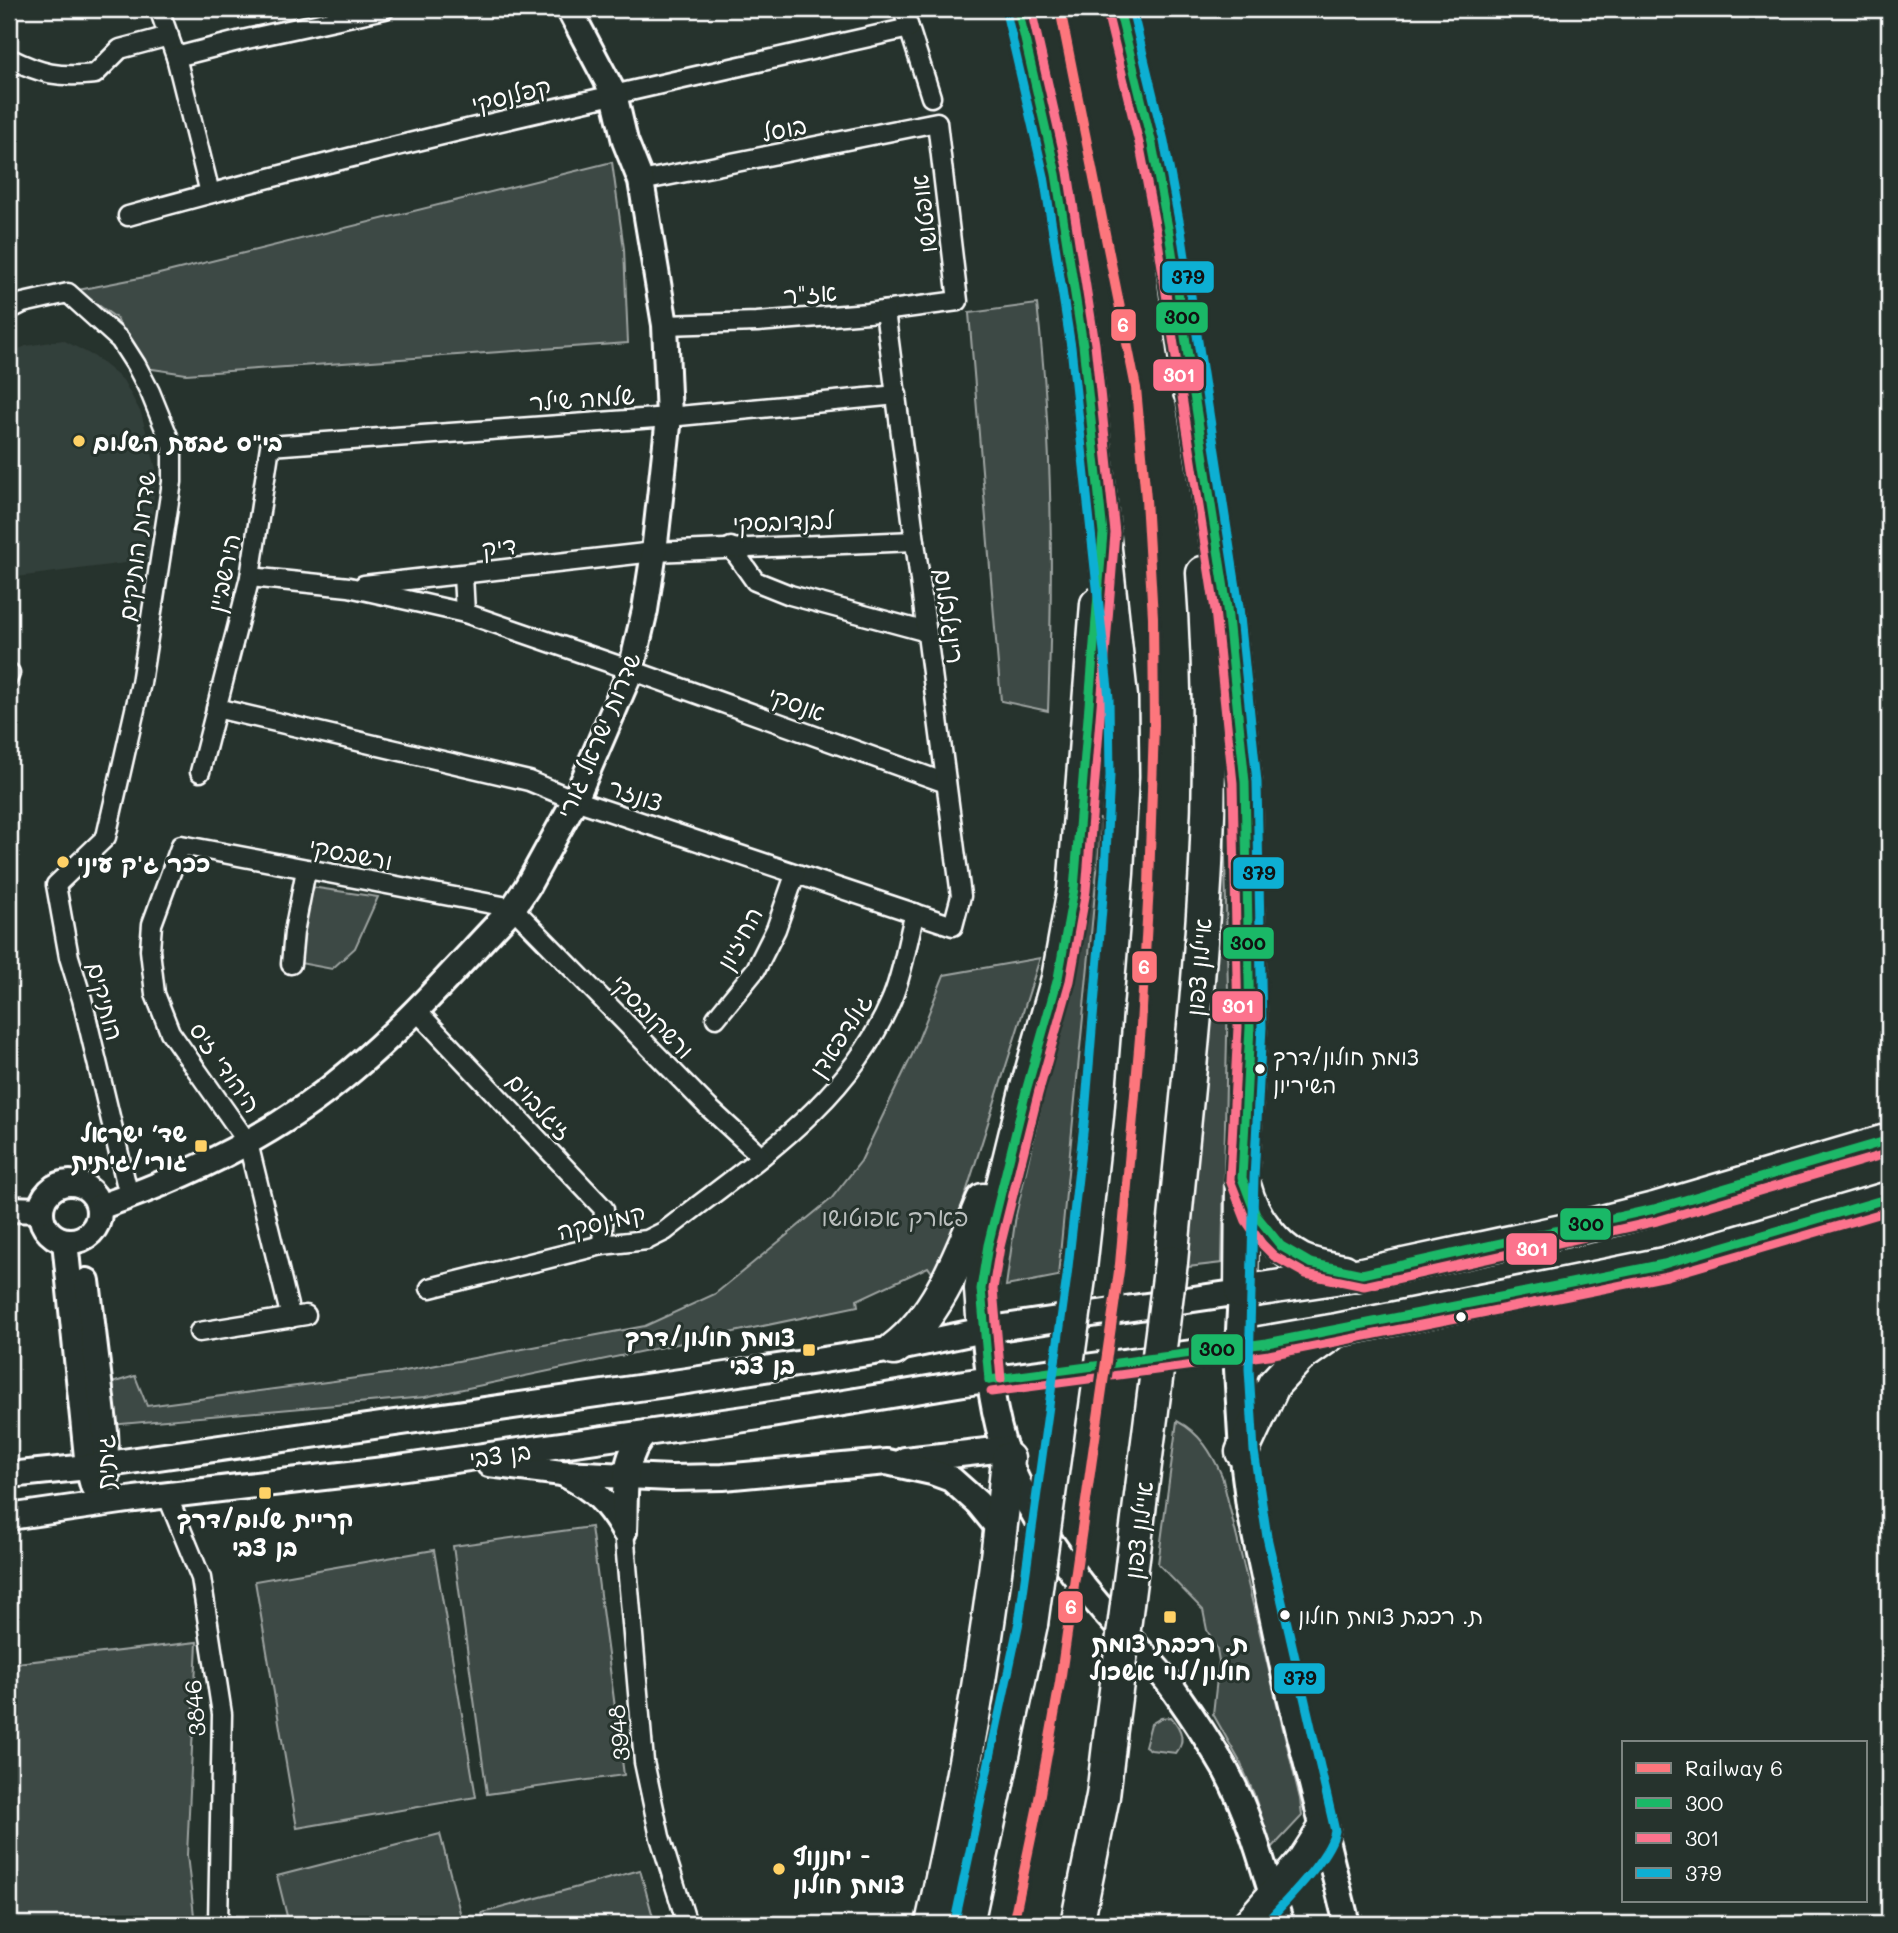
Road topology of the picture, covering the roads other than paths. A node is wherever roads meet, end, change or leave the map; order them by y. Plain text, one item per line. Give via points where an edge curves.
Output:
1 (159, 9) edge
2 (385, 9) edge
3 (569, 9) edge
4 (903, 9) edge
5 (1018, 9) edge
6 (1119, 9) edge
7 (909, 28) junction
8 (169, 36) junction
9 (176, 57) junction
10 (9, 58) edge
11 (614, 94) junction
12 (931, 97) dead end
13 (937, 122) joint
14 (641, 181) junction
15 (210, 193) junction
16 (128, 216) dead end
17 (958, 301) joint
18 (9, 310) edge
19 (885, 311) junction
20 (665, 325) junction
21 (1189, 371) junction
22 (897, 395) junction
23 (669, 417) junction
24 (270, 446) joint
25 (1103, 533) junction
26 (915, 541) junction
27 (732, 547) junction
28 (654, 552) junction
29 (463, 575) junction
30 (250, 577) junction
31 (349, 587) junction
32 (465, 613) junction
33 (927, 632) junction
34 (631, 670) junction
35 (216, 708) junction
36 (200, 772) dead end
37 (946, 783) junction
38 (575, 800) junction
39 (106, 837) joint
40 (181, 845) joint
41 (306, 870) junction
42 (795, 875) junction
43 (513, 908) junction
44 (915, 913) junction
45 (953, 926) joint
46 (291, 964) dead end
47 (416, 1010) junction
48 (716, 1018) dead end
49 (1026, 1091) junction
50 (1889, 1140) edge
51 (248, 1143) junction
52 (761, 1156) junction
53 (1242, 1178) junction
54 (129, 1196) junction
55 (1889, 1198) edge
56 (99, 1207) junction
57 (9, 1209) edge
58 (41, 1210) junction
59 (73, 1240) junction
60 (602, 1245) junction
61 (1362, 1274) junction
62 (430, 1288) dead end
63 (1241, 1292) junction
64 (984, 1330) junction
65 (1337, 1330) junction
66 (199, 1332) dead end
67 (1238, 1347) junction
68 (894, 1349) junction
69 (989, 1380) junction
70 (646, 1433) junction
71 (1242, 1452) junction
72 (1007, 1454) junction
73 (457, 1460) junction
74 (887, 1462) junction
75 (97, 1465) junction
76 (562, 1473) junction
77 (9, 1475) edge
78 (627, 1476) junction
79 (167, 1495) junction
80 (104, 1503) junction
81 (9, 1517) edge
82 (1000, 1530) junction
83 (624, 1531) junction
84 (1323, 1831) junction
85 (1277, 1910) edge
86 (218, 1924) edge
87 (687, 1924) edge
88 (932, 1924) edge
89 (967, 1924) edge
90 (1077, 1924) edge
91 (1249, 1924) edge
92 (1346, 1924) edge

1 - 8 street
2 - 9 street
3 - 11 main road, שדרות ישראל גורי
4 - 7 street
5 - 25 highway via 1056,174 1083,345
6 - 21 highway, איילון צפון via 1152,144
7 - 11 street, קפלנסקי
7 - 12 street
8 - 9 street
8 - 10 street via 120,49 95,74 66,77
9 - 15 street
11 - 14 main road, שדרות ישראל גורי
11 - 15 street, קפלנסקי
13 - 14 street, בוסל
13 - 17 street, אופטושו
14 - 20 main road, שדרות ישראל גורי
15 - 16 street, קפלנסקי
17 - 19 street, אז"ר
18 - 39 street, שדרות הותיקים via 68,293 120,341 150,392 172,446 172,482 141,683
19 - 20 street, אז"ר
19 - 22 street, רינגלבלום
20 - 23 main road, שדרות ישראל גורי
21 - 53 highway via 1227,608 1245,782 1250,1027
21 - 90 highway, איילון צפון, bridge via 1207,628 1206,864 1197,992 1171,1262 1111,1737
22 - 23 street, שלמה שילר
22 - 26 street, רינגלבלום
23 - 24 street, שלמה שילר
23 - 28 main road, שדרות ישראל גורי
24 - 30 street, הירשביין
25 - 49 highway via 1074,889 1058,978
25 - 89 highway, bridge via 1121,697 1122,776 1098,1103 1031,1624
26 - 27 street, לבנדובסקי
26 - 33 street, רינגלבלום
27 - 28 street, לבנדובסקי
27 - 33 street via 755,581
28 - 29 street, דיק
28 - 34 main road, שדרות ישראל גורי
29 - 31 street, דיק
29 - 32 street
30 - 31 street, דיק
30 - 35 street, הירשביין
31 - 32 street, דיק
32 - 34 street, דיק
33 - 37 street, רינגלבלום
34 - 37 street, אנסקי
34 - 38 main road, שדרות ישראל גורי
35 - 36 street
35 - 38 street, צונזר via 529,781
37 - 45 street, רינגלבלום via 961,896
38 - 42 street, צונזר
38 - 43 main road, שדרות ישראל גורי
39 - 54 street, הותיקים via 55,885
40 - 41 street, ורשבסקי
40 - 51 street, היהודי זיס via 152,924 155,994 170,1032
41 - 43 street, ורשבסקי
41 - 46 street
42 - 44 street, צונזר
42 - 48 street, החיזיון via 756,969
43 - 47 main road, שדרות ישראל גורי
43 - 52 street, ורשקובסקי
44 - 45 street, צונזר
44 - 52 street, גולדפאדן via 892,999 867,1048 835,1092
47 - 51 main road, שדרות ישראל גורי via 351,1072
47 - 60 street, זיגלבוים via 604,1209
49 - 64 highway via 988,1245 981,1289
49 - 68 highway via 980,1209 933,1308 917,1330
50 - 61 highway via 1654,1209
51 - 54 main road, שדרות ישראל גורי
51 - 66 street, היהודי זיס via 299,1317
52 - 60 street, קמינסקה via 665,1231 647,1240
53 - 61 highway via 1259,1220 1284,1248 1312,1264
53 - 63 highway
54 - 56 main road, שדרות ישראל גורי
55 - 65 highway via 1664,1264
56 - 58 main road via 90,1191 74,1183 55,1186
56 - 59 main road via 96,1226
57 - 58 main road
58 - 59 main road via 50,1233
59 - 75 main road, גיתית via 106,1433
60 - 62 street, קמינסקה
61 - 63 highway
63 - 64 main road, בן צבי
63 - 67 main road
64 - 68 main road, בן צבי
64 - 69 main road
65 - 67 highway
65 - 71 highway via 1281,1376
67 - 69 main road, בן צבי
67 - 71 main road
68 - 75 main road, בן צבי
69 - 70 main road, בן צבי
69 - 72 main road
70 - 73 main road, בן צבי
70 - 78 main road via 631,1452
71 - 84 main road via 1257,1549
72 - 74 main road via 974,1450
72 - 82 highway
72 - 85 main road via 1039,1522 1061,1556 1165,1677 1200,1728 1236,1794
73 - 76 main road
73 - 79 main road, בן צבי
74 - 78 main road via 723,1477
74 - 82 main road via 951,1479
75 - 77 main road, בן צבי
75 - 80 main road, גיתית via 107,1484
76 - 78 main road
76 - 83 main road via 598,1494
78 - 83 main road
79 - 80 main road, בן צבי
79 - 86 street, 3846 via 201,1578 222,1714
80 - 81 main road, בן צבי
82 - 88 highway via 957,1806
83 - 87 street, 3948 via 645,1762 660,1837
84 - 85 highway
84 - 92 main road
85 - 91 highway

